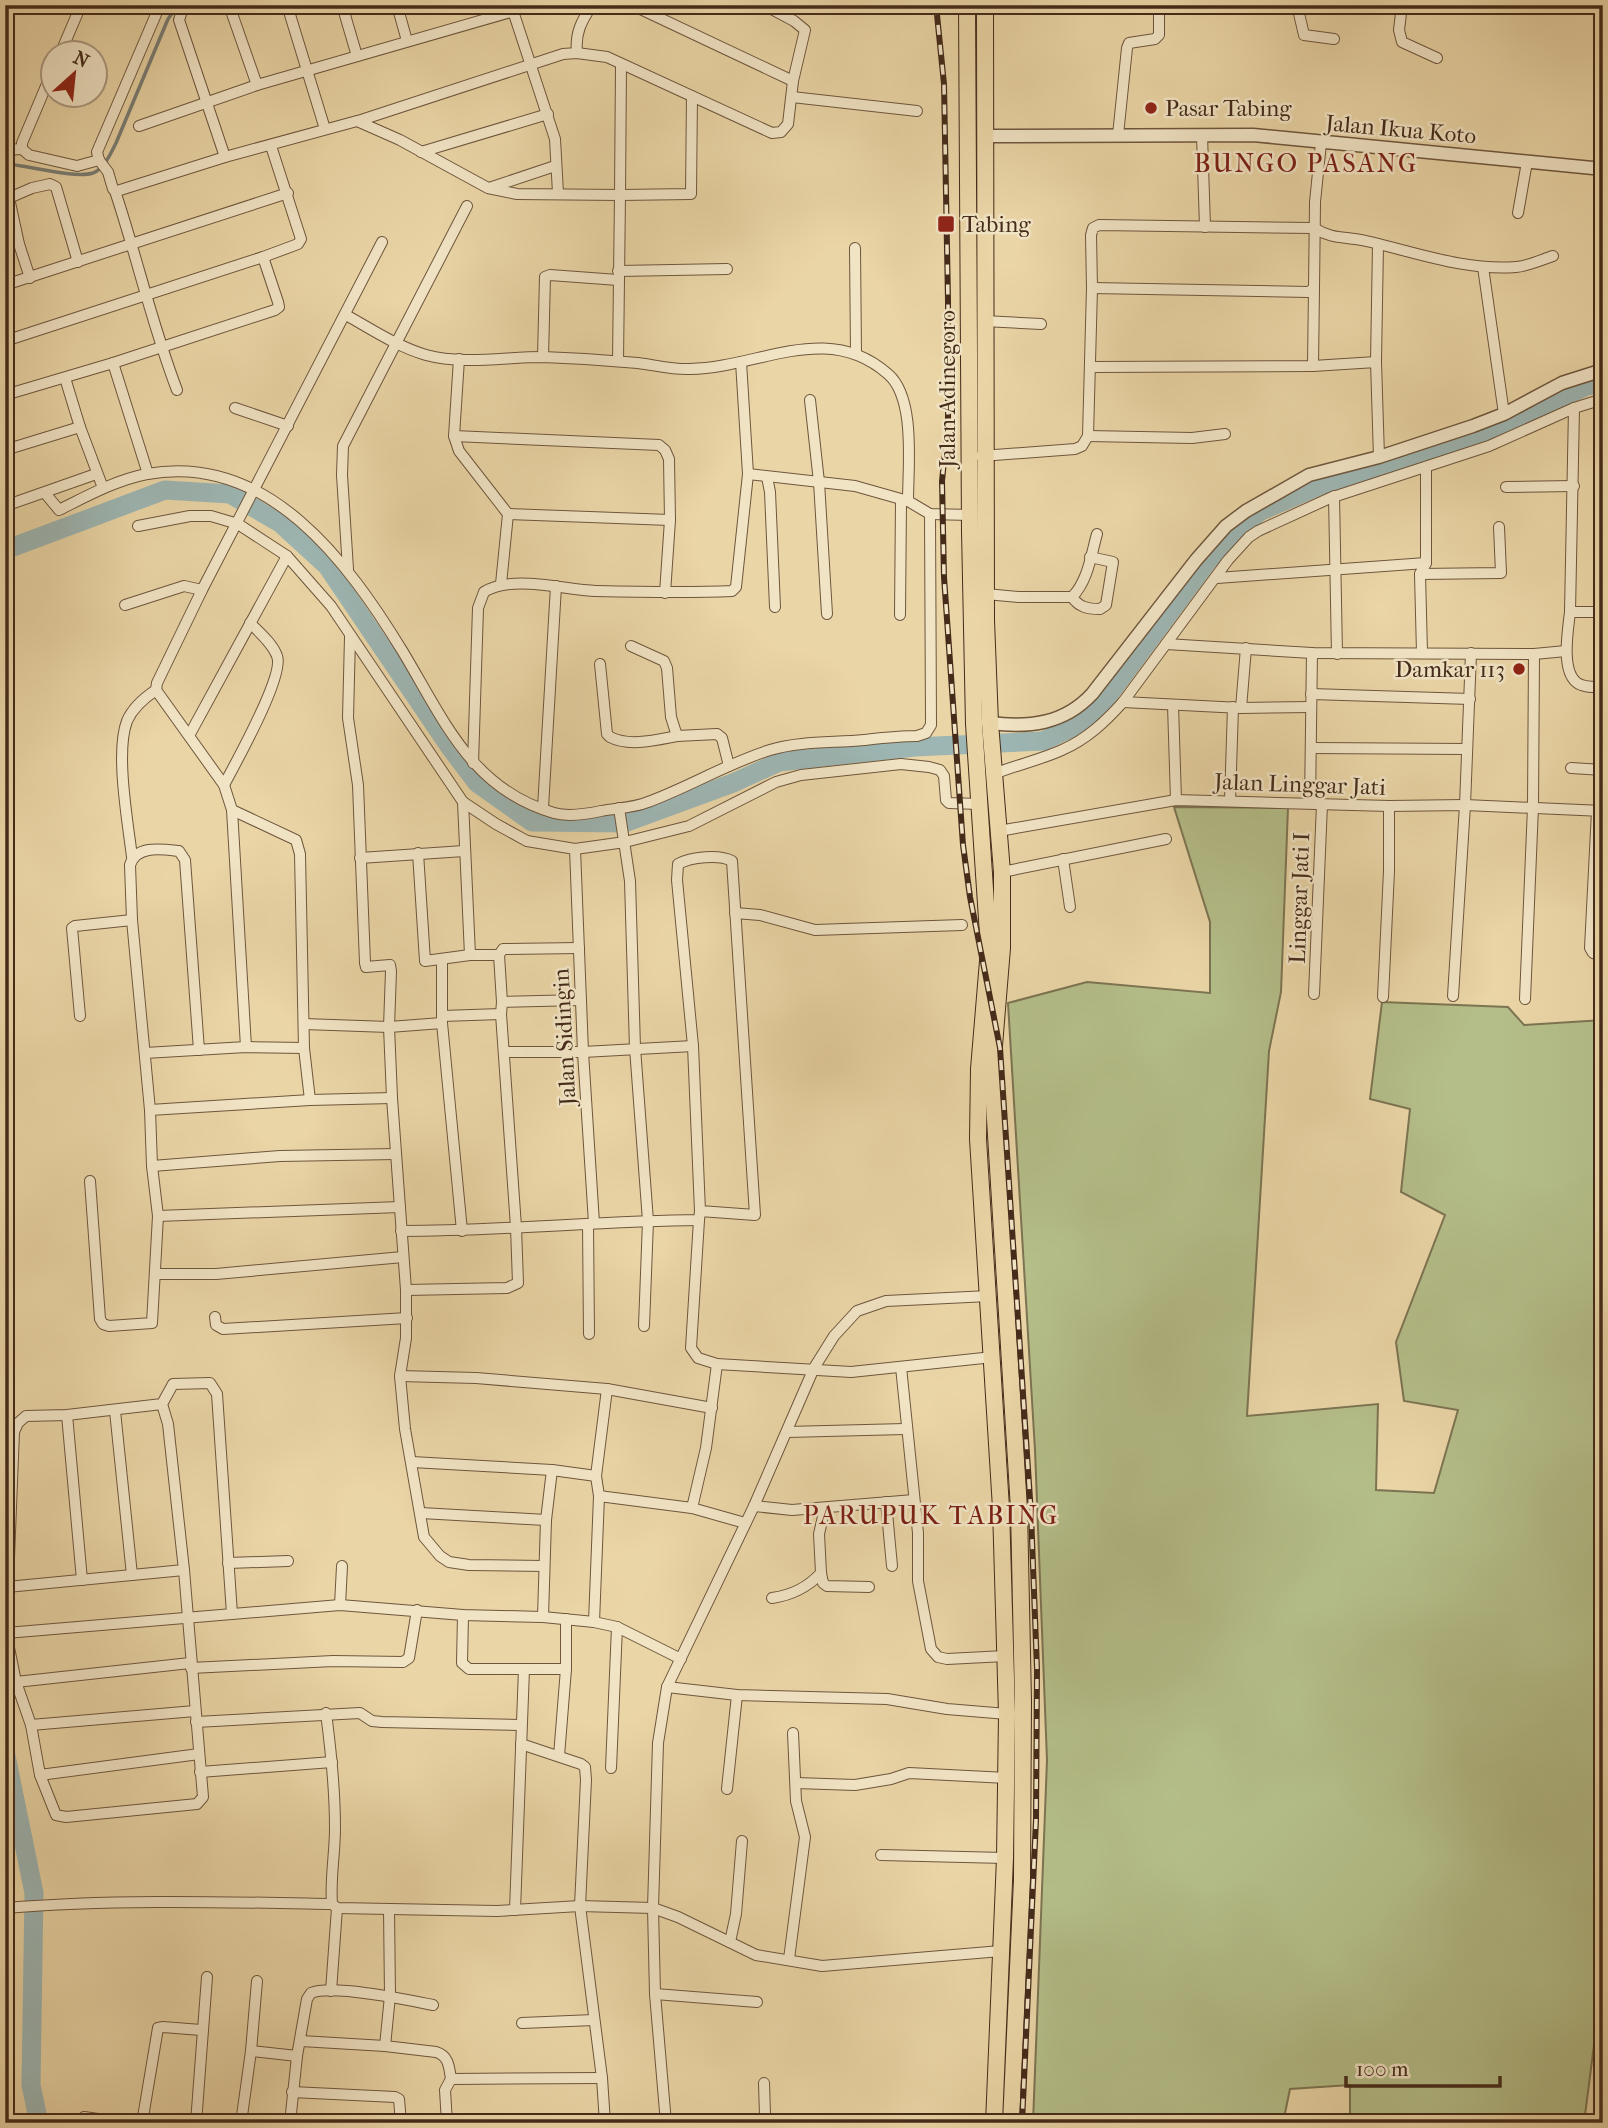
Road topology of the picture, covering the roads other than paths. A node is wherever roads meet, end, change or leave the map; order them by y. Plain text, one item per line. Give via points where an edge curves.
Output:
1 (9, 5) edge
2 (81, 5) edge
3 (160, 5) edge
4 (190, 5) edge
5 (229, 5) edge
6 (287, 5) edge
7 (342, 5) edge
8 (397, 5) edge
9 (592, 5) edge
10 (632, 5) edge
11 (764, 5) edge
12 (967, 5) edge
13 (985, 5) edge
14 (1159, 5) edge
15 (1297, 5) edge
16 (1402, 5) edge
17 (512, 8) edge
18 (5, 15) edge
19 (67, 38) edge
20 (1334, 39) dead end
21 (408, 41) junction
22 (577, 53) junction
23 (357, 56) junction
24 (1437, 58) dead end
25 (621, 64) junction
26 (531, 66) junction
27 (307, 72) junction
28 (793, 81) junction
29 (257, 85) junction
30 (692, 96) junction
31 (792, 97) junction
32 (205, 103) junction
33 (38, 105) edge
34 (917, 111) dead end
35 (548, 114) junction
36 (357, 121) junction
37 (139, 126) dead end
38 (325, 129) junction
39 (1118, 135) junction
40 (1202, 135) junction
41 (986, 136) junction
42 (1321, 143) junction
43 (271, 146) junction
44 (22, 149) junction
45 (5, 150) edge
46 (421, 152) junction
47 (225, 157) junction
48 (99, 161) junction
49 (1527, 162) junction
50 (555, 166) junction
51 (1603, 169) edge
52 (488, 188) junction
53 (115, 191) junction
54 (288, 193) junction
55 (558, 193) junction
56 (620, 195) junction
57 (467, 206) dead end
58 (1518, 213) dead end
59 (1205, 227) junction
60 (1314, 228) junction
61 (382, 242) dead end
62 (133, 244) junction
63 (1378, 244) junction
64 (855, 248) dead end
65 (1553, 256) dead end
66 (264, 257) junction
67 (78, 262) junction
68 (1483, 267) junction
69 (727, 269) dead end
70 (618, 275) junction
71 (30, 278) junction
72 (5, 285) edge
73 (1092, 288) junction
74 (1314, 288) junction
75 (146, 296) junction
76 (346, 315) junction
77 (984, 321) junction
78 (1041, 324) dead end
79 (5, 341) edge
80 (396, 342) junction
81 (160, 347) junction
82 (856, 354) junction
83 (543, 358) junction
84 (459, 359) junction
85 (618, 361) junction
86 (741, 362) junction
87 (1376, 362) junction
88 (113, 363) junction
89 (1313, 366) junction
90 (1091, 367) junction
91 (1603, 370) edge
92 (65, 378) junction
93 (177, 390) dead end
94 (5, 395) edge
95 (1603, 399) edge
96 (810, 400) dead end
97 (235, 408) dead end
98 (1574, 408) junction
99 (1504, 414) junction
100 (288, 426) junction
101 (80, 427) junction
102 (1224, 434) dead end
103 (454, 436) junction
104 (1088, 436) junction
105 (5, 450) edge
106 (978, 456) junction
107 (1379, 457) junction
108 (1426, 469) junction
109 (96, 474) junction
110 (148, 474) junction
111 (748, 474) junction
112 (767, 477) junction
113 (819, 482) junction
114 (1574, 486) junction
115 (1506, 487) dead end
116 (103, 488) junction
117 (253, 491) junction
118 (45, 493) junction
119 (1334, 496) junction
120 (905, 501) junction
121 (5, 506) edge
122 (508, 514) junction
123 (930, 514) junction
124 (970, 515) junction
125 (670, 520) junction
126 (239, 521) junction
127 (138, 526) dead end
128 (1499, 527) dead end
129 (1097, 534) dead end
130 (287, 556) junction
131 (1090, 556) junction
132 (1426, 563) junction
133 (348, 569) junction
134 (1337, 570) junction
135 (1420, 574) junction
136 (1217, 578) junction
137 (501, 584) junction
138 (556, 586) junction
139 (202, 590) junction
140 (665, 593) junction
141 (978, 594) junction
142 (1072, 597) junction
143 (125, 605) dead end
144 (775, 607) dead end
145 (1570, 612) junction
146 (1603, 612) edge
147 (827, 614) dead end
148 (900, 615) dead end
149 (250, 623) junction
150 (350, 637) junction
151 (1166, 644) junction
152 (631, 646) dead end
153 (1246, 648) junction
154 (1566, 651) junction
155 (1312, 653) junction
156 (1422, 653) junction
157 (1471, 653) junction
158 (1337, 654) junction
159 (1534, 654) junction
160 (600, 664) dead end
161 (1603, 687) edge
162 (156, 690) junction
163 (1311, 694) junction
164 (1470, 699) junction
165 (1123, 702) junction
166 (1173, 705) junction
167 (1237, 708) junction
168 (1311, 708) junction
169 (985, 724) junction
170 (190, 734) junction
171 (677, 736) junction
172 (1311, 748) junction
173 (1467, 749) junction
174 (473, 764) junction
175 (729, 766) junction
176 (1571, 768) dead end
177 (1603, 770) edge
178 (988, 771) junction
179 (224, 785) junction
180 (1176, 800) junction
181 (1230, 801) junction
182 (463, 802) junction
183 (1310, 803) junction
184 (979, 804) junction
185 (1322, 804) junction
186 (1465, 805) junction
187 (1389, 806) junction
188 (1532, 807) junction
189 (543, 808) junction
190 (232, 810) junction
191 (619, 810) junction
192 (1600, 811) edge
193 (999, 831) junction
194 (624, 839) junction
195 (1166, 839) dead end
196 (575, 849) junction
197 (464, 851) junction
198 (418, 853) junction
199 (132, 857) junction
200 (360, 858) junction
201 (1063, 859) junction
202 (1002, 872) junction
203 (1598, 898) edge
204 (1070, 907) dead end
205 (735, 913) junction
206 (132, 920) junction
207 (962, 925) dead end
208 (579, 948) junction
209 (470, 955) junction
210 (1603, 955) edge
211 (499, 956) junction
212 (442, 959) junction
213 (1314, 994) dead end
214 (1454, 996) dead end
215 (1383, 997) dead end
216 (1525, 999) dead end
217 (580, 1000) junction
218 (502, 1002) junction
219 (501, 1014) junction
220 (80, 1016) dead end
221 (442, 1019) junction
222 (304, 1024) junction
223 (389, 1027) junction
224 (693, 1046) junction
225 (246, 1047) junction
226 (304, 1048) junction
227 (635, 1048) junction
228 (199, 1050) junction
229 (505, 1052) junction
230 (583, 1052) junction
231 (145, 1053) junction
232 (985, 1070) junction
233 (392, 1098) junction
234 (310, 1100) junction
235 (150, 1110) junction
236 (396, 1154) junction
237 (152, 1166) junction
238 (90, 1181) dead end
239 (400, 1207) junction
240 (158, 1216) junction
241 (699, 1216) junction
242 (648, 1221) junction
243 (591, 1223) junction
244 (516, 1227) junction
245 (401, 1231) junction
246 (461, 1231) junction
247 (403, 1257) junction
248 (156, 1275) junction
249 (406, 1290) junction
250 (989, 1296) junction
251 (215, 1317) dead end
252 (407, 1318) junction
253 (644, 1326) dead end
254 (589, 1334) dead end
255 (993, 1357) junction
256 (717, 1364) junction
257 (901, 1367) junction
258 (814, 1368) junction
259 (400, 1376) junction
260 (607, 1389) junction
261 (162, 1404) junction
262 (712, 1408) junction
263 (115, 1411) junction
264 (67, 1415) junction
265 (905, 1429) junction
266 (787, 1432) junction
267 (412, 1462) junction
268 (552, 1470) junction
269 (596, 1476) junction
270 (9, 1478) edge
271 (599, 1496) junction
272 (914, 1500) junction
273 (886, 1503) junction
274 (754, 1506) junction
275 (692, 1508) junction
276 (825, 1508) junction
277 (1001, 1508) junction
278 (1019, 1509) junction
279 (421, 1513) junction
280 (546, 1520) junction
281 (745, 1524) junction
282 (288, 1561) dead end
283 (228, 1563) junction
284 (342, 1566) dead end
285 (544, 1566) junction
286 (892, 1566) dead end
287 (184, 1570) junction
288 (821, 1573) junction
289 (132, 1574) junction
290 (82, 1580) junction
291 (7, 1587) junction
292 (869, 1587) dead end
293 (772, 1598) dead end
294 (340, 1605) junction
295 (417, 1610) junction
296 (232, 1614) junction
297 (463, 1615) junction
298 (543, 1617) junction
299 (187, 1618) junction
300 (566, 1619) junction
301 (594, 1622) junction
302 (618, 1628) junction
303 (6, 1633) edge
304 (1005, 1656) junction
305 (681, 1659) junction
306 (190, 1666) junction
307 (524, 1669) junction
308 (566, 1669) junction
309 (16, 1682) junction
310 (667, 1687) junction
311 (737, 1696) junction
312 (194, 1711) junction
313 (326, 1713) junction
314 (1007, 1714) junction
315 (196, 1722) junction
316 (31, 1725) junction
317 (521, 1725) junction
318 (793, 1733) dead end
319 (521, 1744) junction
320 (199, 1754) junction
321 (559, 1756) junction
322 (332, 1762) junction
323 (611, 1768) dead end
324 (200, 1772) junction
325 (40, 1775) junction
326 (1007, 1778) junction
327 (796, 1783) junction
328 (727, 1789) dead end
329 (742, 1841) dead end
330 (881, 1855) dead end
331 (1005, 1858) junction
332 (1022, 1879) junction
333 (1004, 1880) junction
334 (335, 1906) junction
335 (580, 1906) junction
336 (9, 1907) edge
337 (653, 1908) junction
338 (389, 1909) junction
339 (515, 1910) junction
340 (730, 1942) junction
341 (1001, 1951) junction
342 (789, 1959) junction
343 (206, 1977) dead end
344 (257, 1981) dead end
345 (331, 1991) junction
346 (655, 1994) junction
347 (390, 1996) junction
348 (757, 2003) dead end
349 (433, 2005) dead end
350 (594, 2020) junction
351 (522, 2023) dead end
352 (201, 2031) junction
353 (301, 2041) junction
354 (385, 2046) junction
355 (251, 2051) junction
356 (297, 2056) junction
357 (602, 2078) junction
358 (451, 2079) junction
359 (764, 2084) dead end
360 (292, 2092) junction
361 (84, 2117) dead end
362 (125, 2123) edge
363 (142, 2123) edge
364 (196, 2123) edge
365 (241, 2123) edge
366 (290, 2123) edge
367 (401, 2123) edge
368 (447, 2123) edge
369 (605, 2123) edge
370 (666, 2123) edge
371 (769, 2123) edge
372 (994, 2123) edge
373 (1011, 2123) edge

1 - 18 street
2 - 19 street
3 - 48 street via 97,152
4 - 32 street via 180,20
5 - 29 street
6 - 27 street
7 - 23 street
8 - 21 street
9 - 22 street via 578,29
10 - 28 street
11 - 28 street via 805,30
12 - 106 highway, Jalan Adinegoro
13 - 41 highway, Jalan Adinegoro
14 - 39 street via 1159,35 1129,43 1127,48
15 - 20 street via 1304,35
16 - 24 street via 1402,43
17 - 21 street
17 - 26 street
21 - 23 street
22 - 25 street
22 - 26 street
23 - 27 street
25 - 30 street
25 - 56 street
26 - 35 street
26 - 36 street
27 - 29 street
27 - 38 street
28 - 31 street
29 - 32 street
30 - 31 street via 772,133 781,132 788,124
30 - 56 street via 691,194
31 - 34 street
32 - 37 street
32 - 47 street
33 - 44 street
35 - 46 street
35 - 50 street via 555,139
36 - 38 street
36 - 46 street
38 - 43 street
39 - 40 street, Jalan Ikua Koto
39 - 41 street, Jalan Ikua Koto
40 - 42 street, Jalan Ikua Koto
40 - 59 street
41 - 77 highway, Jalan Adinegoro
42 - 49 street, Jalan Ikua Koto
42 - 60 street
43 - 47 street
43 - 54 street
44 - 45 street
44 - 48 street via 29,155 77,166
46 - 52 street
47 - 53 street
48 - 53 street
49 - 51 street, Jalan Ikua Koto
49 - 58 street
50 - 52 street
50 - 55 street
52 - 55 street via 517,194
53 - 62 street
54 - 62 street
54 - 66 street via 301,239 299,244
55 - 56 street
56 - 70 street
57 - 80 street
59 - 60 street
59 - 73 street via 1093,228
60 - 63 street via 1334,237
60 - 74 street
61 - 76 street
62 - 67 street
62 - 75 street
63 - 68 street
63 - 87 street
64 - 82 street
65 - 68 street via 1518,267
66 - 75 street
66 - 81 street via 279,307
67 - 71 street
67 - 71 street via 56,187 32,188 9,198
68 - 99 street
69 - 70 street
70 - 83 street via 545,276
70 - 85 street
71 - 72 street
73 - 74 street via 1309,292
73 - 90 street
74 - 89 street
75 - 79 street
75 - 81 street
76 - 80 street
76 - 100 street
77 - 78 street
77 - 106 highway, Jalan Adinegoro
80 - 84 street via 427,355
80 - 133 street via 343,446
81 - 88 street
81 - 93 street
82 - 86 street via 810,348
82 - 120 street via 897,384 907,418
83 - 84 street
83 - 85 street
84 - 103 street
85 - 86 street via 686,369
86 - 111 street
87 - 89 street
87 - 107 street
88 - 92 street
88 - 110 street
89 - 90 street
90 - 104 street
91 - 99 street via 1562,383
92 - 94 street
92 - 101 street
95 - 98 street
96 - 113 street
97 - 100 street
98 - 108 street
98 - 114 street
99 - 107 street
100 - 117 street
101 - 105 street
101 - 109 street
102 - 104 street via 1192,438
103 - 122 street via 459,451
103 - 125 street via 659,445 669,458
104 - 106 street via 1075,449
106 - 124 highway, Jalan Adinegoro
106 - 141 highway, Jalan Adinegoro
107 - 169 street via 1309,475 1226,526 1078,708 1047,723
108 - 119 street
108 - 132 street
109 - 116 street
109 - 118 street
110 - 116 street
110 - 117 street via 216,476
111 - 112 street
111 - 140 street via 736,587 732,592
112 - 113 street
112 - 144 street
113 - 120 street via 864,488
113 - 147 street
114 - 115 street
114 - 145 street
116 - 118 street via 59,510
117 - 126 street
117 - 133 street via 283,507
118 - 121 street
119 - 134 street
119 - 136 street via 1249,537
120 - 123 street
120 - 148 street
122 - 125 street
122 - 137 street
123 - 124 street
123 - 175 street via 931,725 926,733 771,750
124 - 141 highway, Jalan Adinegoro
125 - 140 street
126 - 127 street via 190,516
126 - 130 street
126 - 139 street
128 - 135 street via 1501,573
129 - 131 street
130 - 149 street
130 - 150 street via 331,606
131 - 142 street via 1086,574
131 - 142 street via 1113,562 1106,605 1084,608
132 - 134 street
132 - 135 street
133 - 174 street
134 - 136 street
134 - 158 street
135 - 156 street
136 - 151 street
137 - 138 street
137 - 174 street via 484,592 478,608
138 - 140 street
138 - 189 street
139 - 143 street via 184,586
139 - 162 street
141 - 142 street
141 - 169 highway, Jalan Adinegoro
145 - 146 street
145 - 154 street
149 - 170 street
149 - 179 street via 277,655 277,670
150 - 182 street
150 - 200 street via 348,718 358,785
151 - 153 street
151 - 165 street
152 - 171 street via 664,661
153 - 155 street
153 - 167 street
154 - 159 street
154 - 161 street via 1576,682
155 - 158 street
155 - 163 street
156 - 157 street
156 - 158 street
157 - 159 street
157 - 164 street
159 - 188 street
160 - 171 street via 610,737 653,741
162 - 170 street
162 - 199 street via 133,709 126,723 123,746
163 - 164 street
163 - 168 street
164 - 173 street
165 - 166 street
165 - 178 street via 1096,730 1062,750
166 - 167 street
166 - 180 street
167 - 168 street
167 - 181 street
168 - 172 street
169 - 178 highway, Jalan Adinegoro
170 - 179 street
171 - 175 street via 717,734
172 - 173 street
172 - 183 street
173 - 186 street
174 - 189 street via 516,797
175 - 191 street via 645,804
176 - 177 street
178 - 184 highway
178 - 193 highway
179 - 190 street
180 - 181 street, Jalan Linggar Jati
180 - 193 street, Jalan Linggar Jati
181 - 183 street, Jalan Linggar Jati
182 - 196 street via 527,841
182 - 197 street
183 - 185 street, Jalan Linggar Jati
184 - 194 street via 949,803 940,771 901,764 776,782 690,826
184 - 232 highway via 989,949
185 - 187 street, Jalan Linggar Jati
185 - 213 street, Linggar Jati I
186 - 187 street, Jalan Linggar Jati
186 - 188 street, Jalan Linggar Jati
186 - 214 street
187 - 215 street
188 - 192 street, Jalan Linggar Jati
188 - 216 street
189 - 191 street via 555,814
190 - 222 street via 296,840
190 - 225 street
191 - 194 street
192 - 203 street
193 - 202 highway
194 - 196 street
194 - 227 street via 630,881
195 - 201 street
196 - 208 street, Jalan Sidingin
197 - 198 street
197 - 209 street
198 - 200 street
198 - 212 street via 425,961
199 - 206 street
199 - 228 street via 165,849 179,851 185,860
200 - 223 street via 365,963 366,967 390,965
201 - 202 street
201 - 204 street
202 - 232 highway via 1002,948
203 - 210 street via 1590,948
205 - 207 street via 815,930
205 - 224 street via 730,859 687,859 678,864
205 - 241 street via 755,1215
206 - 220 street via 72,928
206 - 231 street
208 - 211 street via 508,948
208 - 217 street, Jalan Sidingin
209 - 211 street
209 - 212 street
211 - 218 street
212 - 221 street
217 - 218 street
217 - 230 street, Jalan Sidingin
218 - 219 street
219 - 221 street
219 - 229 street
221 - 223 street
221 - 246 street
222 - 223 street
222 - 226 street
223 - 233 street
224 - 227 street
224 - 241 street
225 - 226 street
225 - 228 street
226 - 234 street
227 - 230 street
227 - 242 street
228 - 231 street
229 - 230 street
229 - 244 street
230 - 243 street, Jalan Sidingin
231 - 235 street
232 - 250 highway via 978,1139
232 - 278 highway
233 - 234 street
233 - 236 street
234 - 235 street
235 - 237 street
236 - 237 street via 280,1156
236 - 239 street
237 - 240 street
238 - 248 street via 103,1324 152,1322
239 - 240 street
239 - 245 street
240 - 248 street
241 - 242 street
241 - 256 street via 691,1348 698,1358
242 - 243 street
242 - 253 street
243 - 244 street
243 - 254 street, Jalan Sidingin
244 - 246 street
244 - 249 street via 519,1278 514,1286
245 - 246 street
245 - 247 street
247 - 248 street
247 - 249 street
249 - 252 street
250 - 255 highway
250 - 258 street via 886,1301 857,1311
251 - 252 street via 216,1325 223,1329
252 - 259 street
255 - 257 street
255 - 277 highway
256 - 258 street
256 - 262 street
257 - 258 street
257 - 265 street
258 - 266 street
259 - 260 street
259 - 267 street
260 - 262 street
260 - 269 street
261 - 263 street
261 - 283 street via 173,1384 204,1382 215,1387
261 - 287 street
262 - 275 street
263 - 264 street
263 - 289 street
264 - 270 street via 26,1416 18,1423
264 - 290 street
265 - 266 street
265 - 272 street
266 - 274 street
267 - 268 street
267 - 279 street
268 - 269 street
268 - 280 street
269 - 271 street
270 - 291 street
271 - 275 street
271 - 301 street
272 - 273 street
272 - 304 street via 918,1581 932,1653 947,1659
273 - 276 street
273 - 286 street
274 - 276 street
274 - 281 street
275 - 281 street
276 - 288 street via 819,1534
277 - 278 highway
277 - 304 highway
278 - 332 highway
279 - 280 street
279 - 285 street via 424,1537 449,1562
280 - 285 street
281 - 305 street
282 - 283 street
283 - 296 street
284 - 294 street
285 - 298 street
287 - 289 street
287 - 299 street
288 - 292 street via 827,1586
288 - 293 street via 811,1584
289 - 290 street
290 - 291 street
291 - 303 street
294 - 295 street
294 - 296 street
295 - 297 street
295 - 306 street via 409,1658 403,1661
296 - 299 street
297 - 298 street
297 - 307 street via 464,1667
298 - 300 street
299 - 303 street
299 - 306 street
300 - 301 street
300 - 308 street
301 - 302 street
302 - 305 street
302 - 323 street
303 - 309 street
304 - 314 highway
305 - 310 street
306 - 309 street
306 - 312 street
307 - 308 street
307 - 317 street
308 - 321 street
309 - 316 street
310 - 311 street
310 - 337 street via 657,1743
311 - 314 street via 887,1699
311 - 328 street
312 - 315 street
312 - 316 street
313 - 315 street
313 - 317 street via 359,1713 372,1721 397,1723
313 - 322 street
314 - 326 highway
315 - 320 street
316 - 325 street
317 - 319 street
318 - 327 street
319 - 321 street
319 - 339 street
320 - 324 street
320 - 325 street
321 - 335 street via 582,1763 586,1773
322 - 324 street
322 - 334 street via 335,1830 330,1885
324 - 325 street via 202,1797 197,1804 66,1817 53,1812
326 - 327 street via 909,1773 855,1785
326 - 331 highway
327 - 342 street via 805,1837
329 - 340 street
330 - 331 street
331 - 333 highway
332 - 333 highway
332 - 373 highway
333 - 341 highway
334 - 336 street via 199,1902
334 - 338 street
334 - 345 street
335 - 337 street
335 - 339 street
335 - 350 street
337 - 340 street
337 - 346 street
338 - 339 street
338 - 347 street
340 - 342 street via 756,1955
341 - 342 street via 822,1966
341 - 372 highway
343 - 352 street
344 - 355 street
345 - 347 street
345 - 353 street via 310,1993
346 - 348 street
346 - 370 street
347 - 349 street
347 - 354 street
350 - 351 street
350 - 357 street
352 - 363 street via 158,2028
352 - 364 street
353 - 354 street
353 - 356 street
354 - 358 street via 443,2054
355 - 356 street
355 - 365 street
356 - 360 street
357 - 358 street
357 - 369 street
358 - 368 street via 446,2090
359 - 371 street
360 - 366 street
360 - 367 street via 395,2097
361 - 362 street

